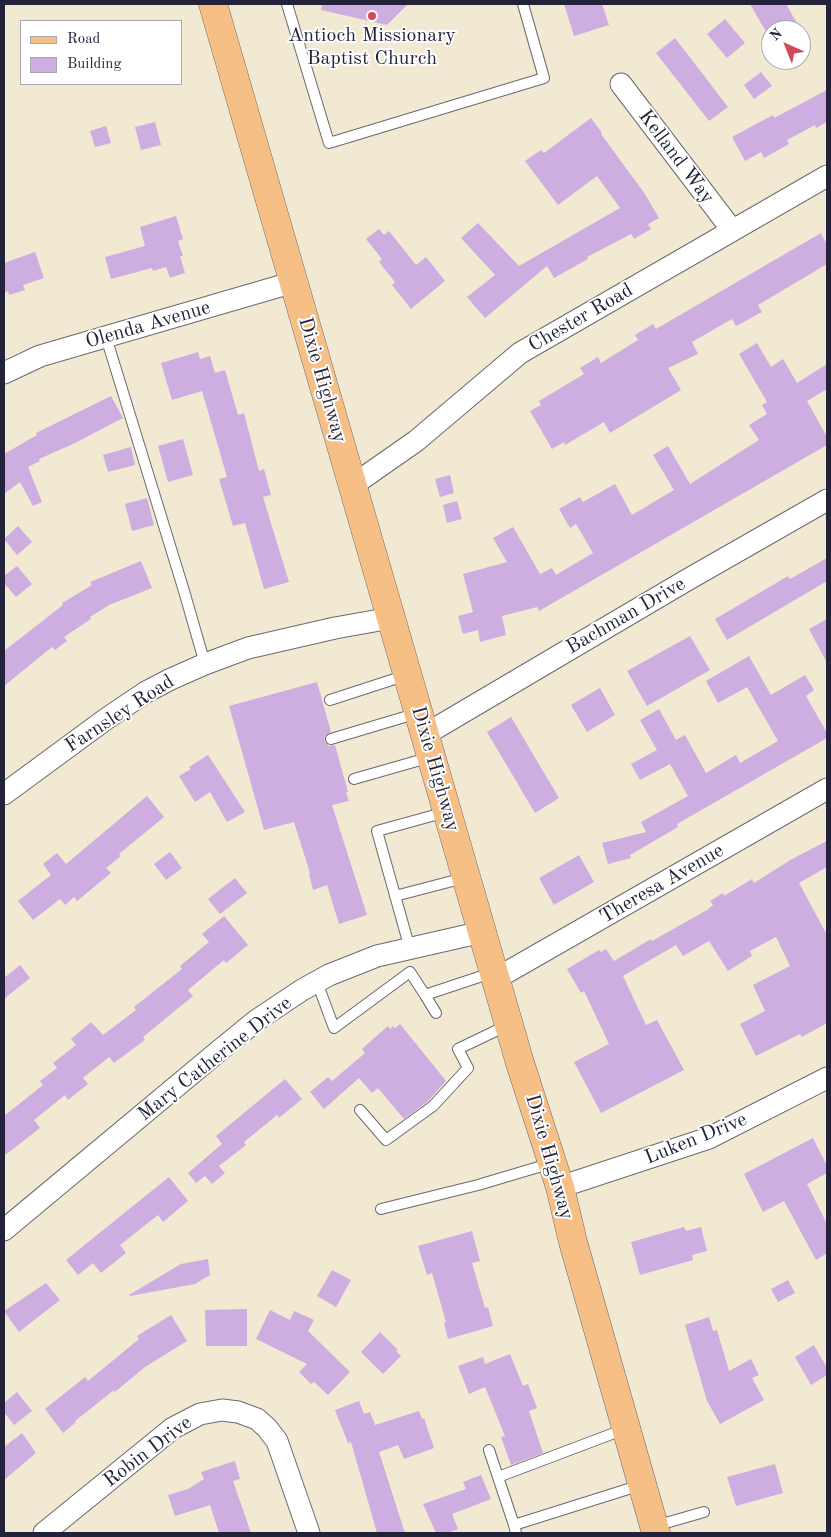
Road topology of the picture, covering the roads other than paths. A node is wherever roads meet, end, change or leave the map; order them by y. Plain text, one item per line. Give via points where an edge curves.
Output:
1 (213, 4) edge
2 (287, 4) edge
3 (523, 4) edge
4 (620, 84) dead end
5 (827, 176) edge
6 (732, 230) junction
7 (294, 282) junction
8 (106, 337) junction
9 (4, 373) edge
10 (353, 485) junction
11 (827, 500) edge
12 (391, 618) junction
13 (205, 664) junction
14 (408, 675) junction
15 (330, 700) dead end
16 (426, 735) junction
17 (330, 739) dead end
18 (354, 779) dead end
19 (827, 789) edge
20 (4, 794) edge
21 (448, 811) junction
22 (467, 878) junction
23 (395, 896) junction
24 (482, 932) junction
25 (410, 949) junction
26 (496, 974) junction
27 (317, 982) junction
28 (425, 995) junction
29 (436, 1013) dead end
30 (509, 1024) junction
31 (827, 1078) edge
32 (360, 1110) dead end
33 (556, 1175) junction
34 (381, 1209) dead end
35 (4, 1230) edge
36 (626, 1428) junction
37 (489, 1450) dead end
38 (498, 1477) junction
39 (642, 1485) junction
40 (704, 1512) dead end
41 (515, 1529) edge
42 (655, 1530) edge
43 (44, 1533) edge
44 (309, 1533) edge

1 - 7 main road, Dixie Highway
2 - 3 lane via 329,143 544,78
4 - 6 street, Kelland Way
5 - 6 street, Chester Road
6 - 10 street, Chester Road via 520,353 416,441
7 - 8 street, Olenda Avenue
7 - 10 main road, Dixie Highway
8 - 9 street, Olenda Avenue via 40,356
8 - 13 lane
10 - 12 main road, Dixie Highway
11 - 16 street, Bachman Drive
12 - 13 street, Farnsley Road via 248,648
12 - 14 main road, Dixie Highway
13 - 20 street, Farnsley Road via 146,692
14 - 15 lane
14 - 16 main road, Dixie Highway
16 - 17 lane
16 - 18 lane
16 - 21 main road, Dixie Highway
19 - 26 street, Theresa Avenue
21 - 22 main road, Dixie Highway
21 - 23 lane via 377,831
22 - 23 lane
22 - 24 main road, Dixie Highway
23 - 25 lane
24 - 25 street, Mary Catherine Drive
24 - 26 main road, Dixie Highway
25 - 27 street, Mary Catherine Drive via 377,956
26 - 28 lane
26 - 30 main road, Dixie Highway
27 - 28 lane via 334,1028 410,972
27 - 35 street, Mary Catherine Drive via 257,1020
28 - 29 lane
30 - 32 lane via 458,1049 468,1068 433,1106 386,1140
30 - 33 main road, Dixie Highway
31 - 33 street, Luken Drive via 709,1138
33 - 34 lane via 478,1185
33 - 36 main road, Dixie Highway
36 - 38 lane
36 - 39 main road, Dixie Highway
37 - 38 lane
38 - 41 lane
39 - 41 lane
39 - 42 main road, Dixie Highway
40 - 42 lane
43 - 44 street, Robin Drive via 173,1428 200,1414 222,1410 257,1419 277,1441

